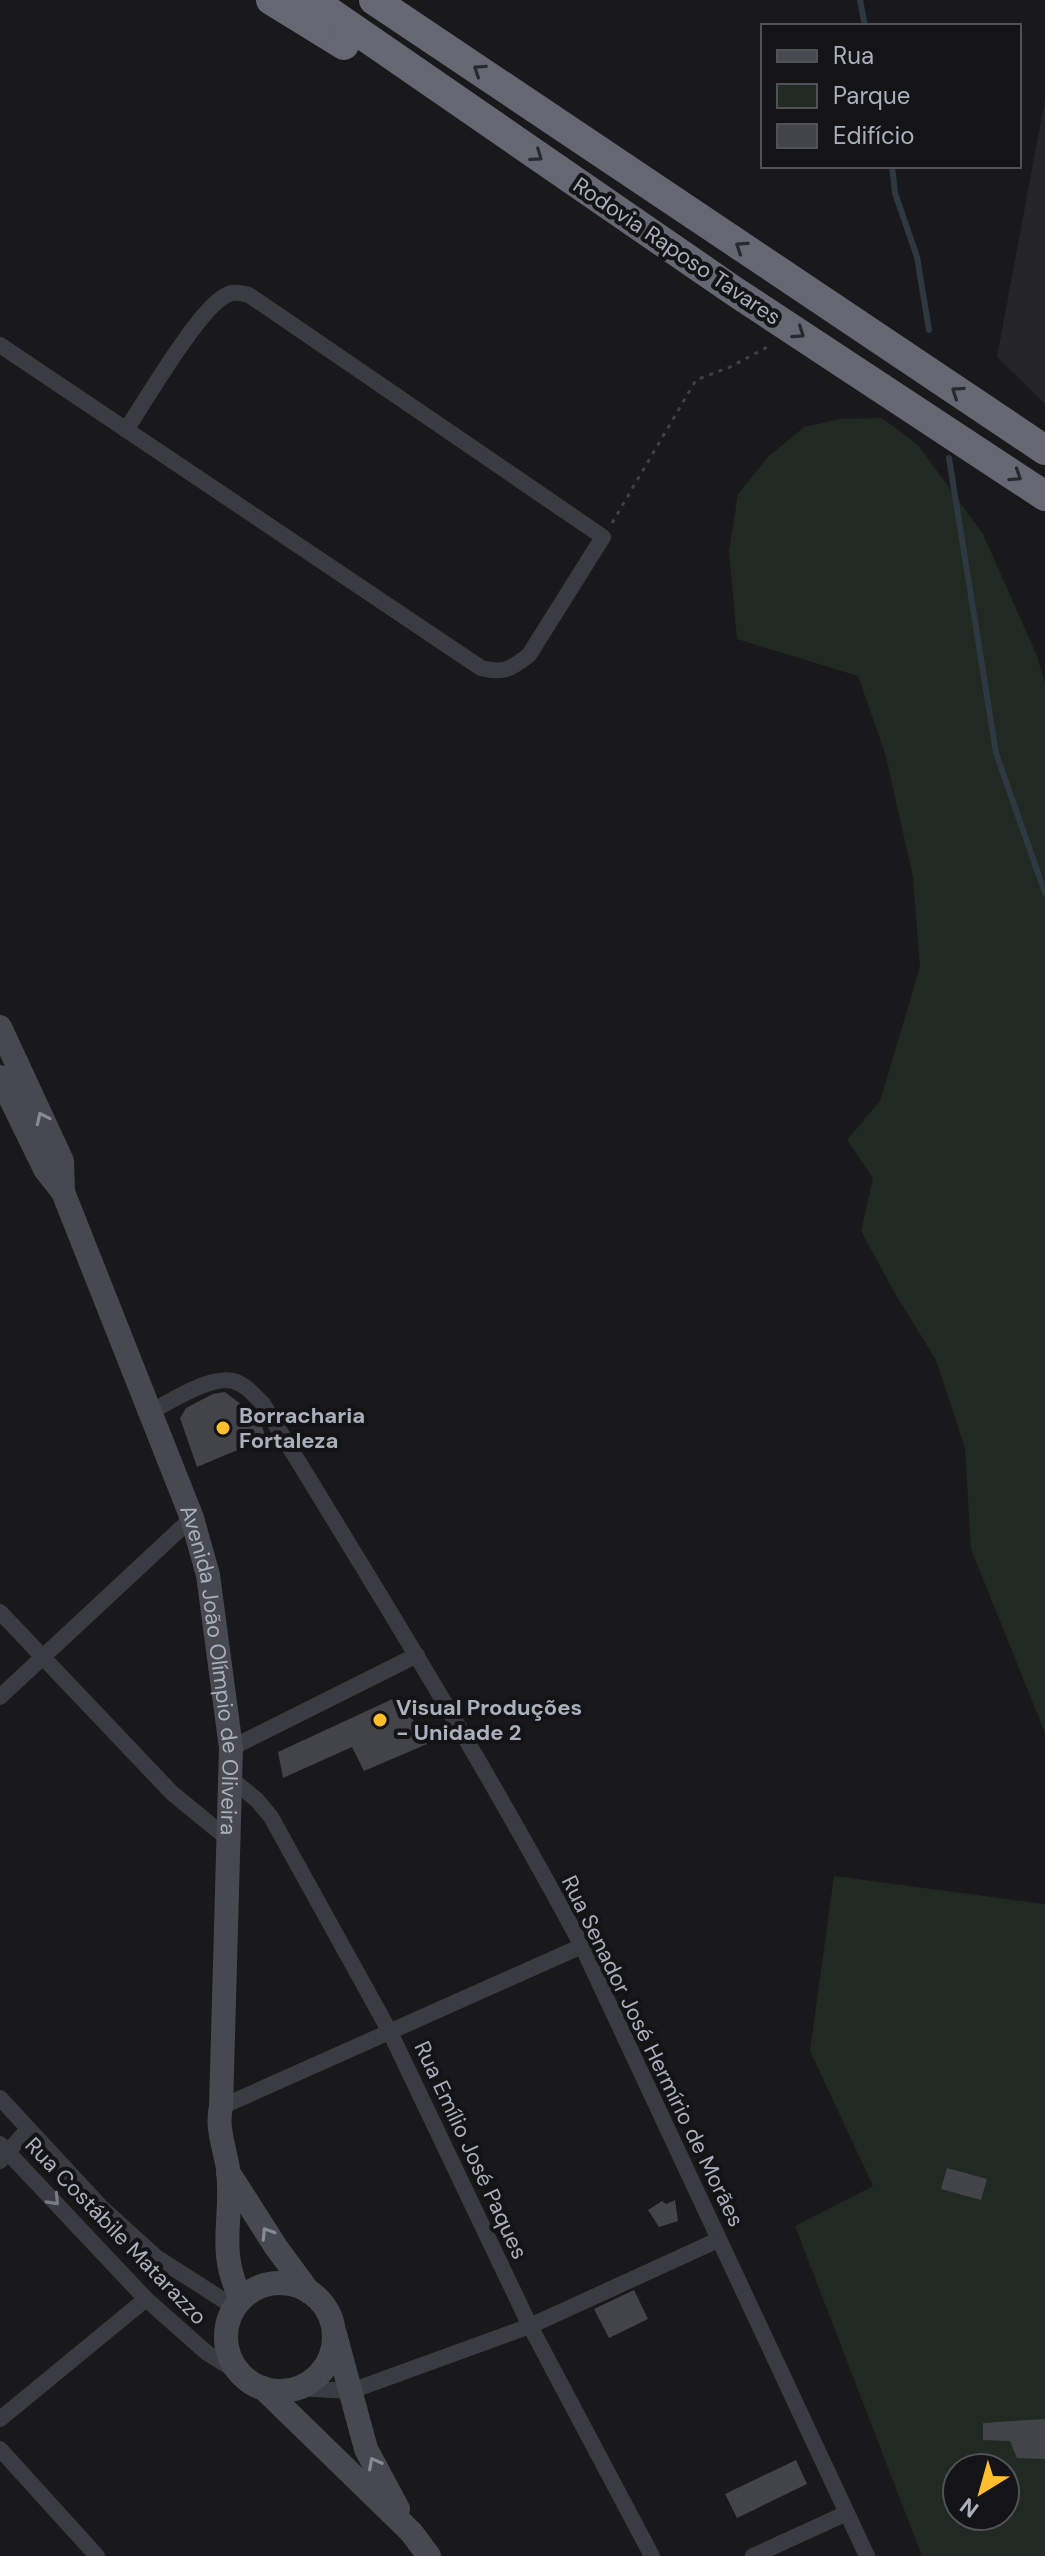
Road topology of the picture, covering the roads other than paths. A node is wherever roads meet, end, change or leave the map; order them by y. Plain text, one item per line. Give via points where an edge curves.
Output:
1 (271, 0) edge
2 (312, 0) edge
3 (374, 0) edge
4 (504, 133) junction
5 (0, 345) edge
6 (126, 430) junction
7 (1045, 450) edge
8 (1045, 496) edge
9 (0, 1027) edge
10 (0, 1077) edge
11 (63, 1192) junction
12 (150, 1412) junction
13 (192, 1518) junction
14 (0, 1612) edge
15 (417, 1655) junction
16 (42, 1656) junction
17 (0, 1697) edge
18 (231, 1748) junction
19 (230, 1778) junction
20 (227, 1838) junction
21 (582, 1946) junction
22 (390, 2032) junction
23 (0, 2098) edge
24 (221, 2107) junction
25 (28, 2129) junction
26 (2, 2152) edge
27 (228, 2172) junction
28 (718, 2240) junction
29 (309, 2292) junction
30 (146, 2299) junction
31 (238, 2303) junction
32 (530, 2326) junction
33 (333, 2327) junction
34 (241, 2374) junction
35 (263, 2388) junction
36 (297, 2388) junction
37 (351, 2391) junction
38 (0, 2419) edge
39 (0, 2449) edge
40 (847, 2513) junction
41 (411, 2532) junction
42 (97, 2556) edge
43 (429, 2556) edge
44 (652, 2556) edge
45 (753, 2556) edge
46 (867, 2556) edge

1 - 4 highway
2 - 4 highway, Rodovia Raposo Tavares
7 -> 3 highway, Rodovia Raposo Tavares
4 -> 8 highway, Rodovia Raposo Tavares
5 - 6 street
6 - 6 street via 481,668 499,672 529,655 603,537 249,295 237,292 213,304 196,324
11 -> 9 main road, Avenida João Olímpio de Oliveira via 62,1161
10 - 11 main road, Avenida João Olímpio de Oliveira via 45,1169
11 - 12 main road, Avenida João Olímpio de Oliveira
12 - 13 main road, Avenida João Olímpio de Oliveira
12 - 15 street, Rua Senador José Hermírio de Morães via 212,1381 232,1380 247,1388 263,1404
13 - 16 street
13 - 18 main road, Avenida João Olímpio de Oliveira via 208,1575
14 - 16 street
15 - 18 street
15 - 21 street, Rua Senador José Hermírio de Morães
16 - 17 street
16 - 20 street via 172,1793
18 - 19 main road, Avenida João Olímpio de Oliveira
19 - 20 main road, Avenida João Olímpio de Oliveira
19 - 22 street, Rua Emílio José Paques via 271,1817
20 - 24 main road, Avenida João Olímpio de Oliveira
21 - 22 street
21 - 28 street, Rua Senador José Hermírio de Morães
22 - 24 street
22 - 32 street, Rua Emílio José Paques
23 - 25 street, Rua Costábile Matarazzo
24 - 27 main road, Avenida João Olímpio de Oliveira
25 - 26 street
25 - 31 street, Rua Costábile Matarazzo via 156,2257
26 -> 30 street, Rua Costábile Matarazzo
29 -> 27 main road, Avenida João Olímpio de Oliveira
27 - 31 main road, Avenida João Olímpio de Oliveira via 226,2257
28 - 32 street
28 - 40 street, Rua Senador José Hermírio de Morães
29 - 31 main road via 273,2283 256,2288
29 - 33 main road
30 - 34 street, Rua Costábile Matarazzo via 207,2353
30 - 38 street
31 - 34 main road via 226,2327 227,2348
32 - 37 street
32 - 44 street, Rua Emílio José Paques
33 - 36 main road via 327,2363
33 - 37 main road
34 - 35 main road
35 - 36 main road
35 - 41 main road
36 - 37 street
41 -> 37 main road via 366,2449
39 - 42 street
40 - 45 street
40 - 46 street, Rua Senador José Hermírio de Morães
41 - 43 main road

